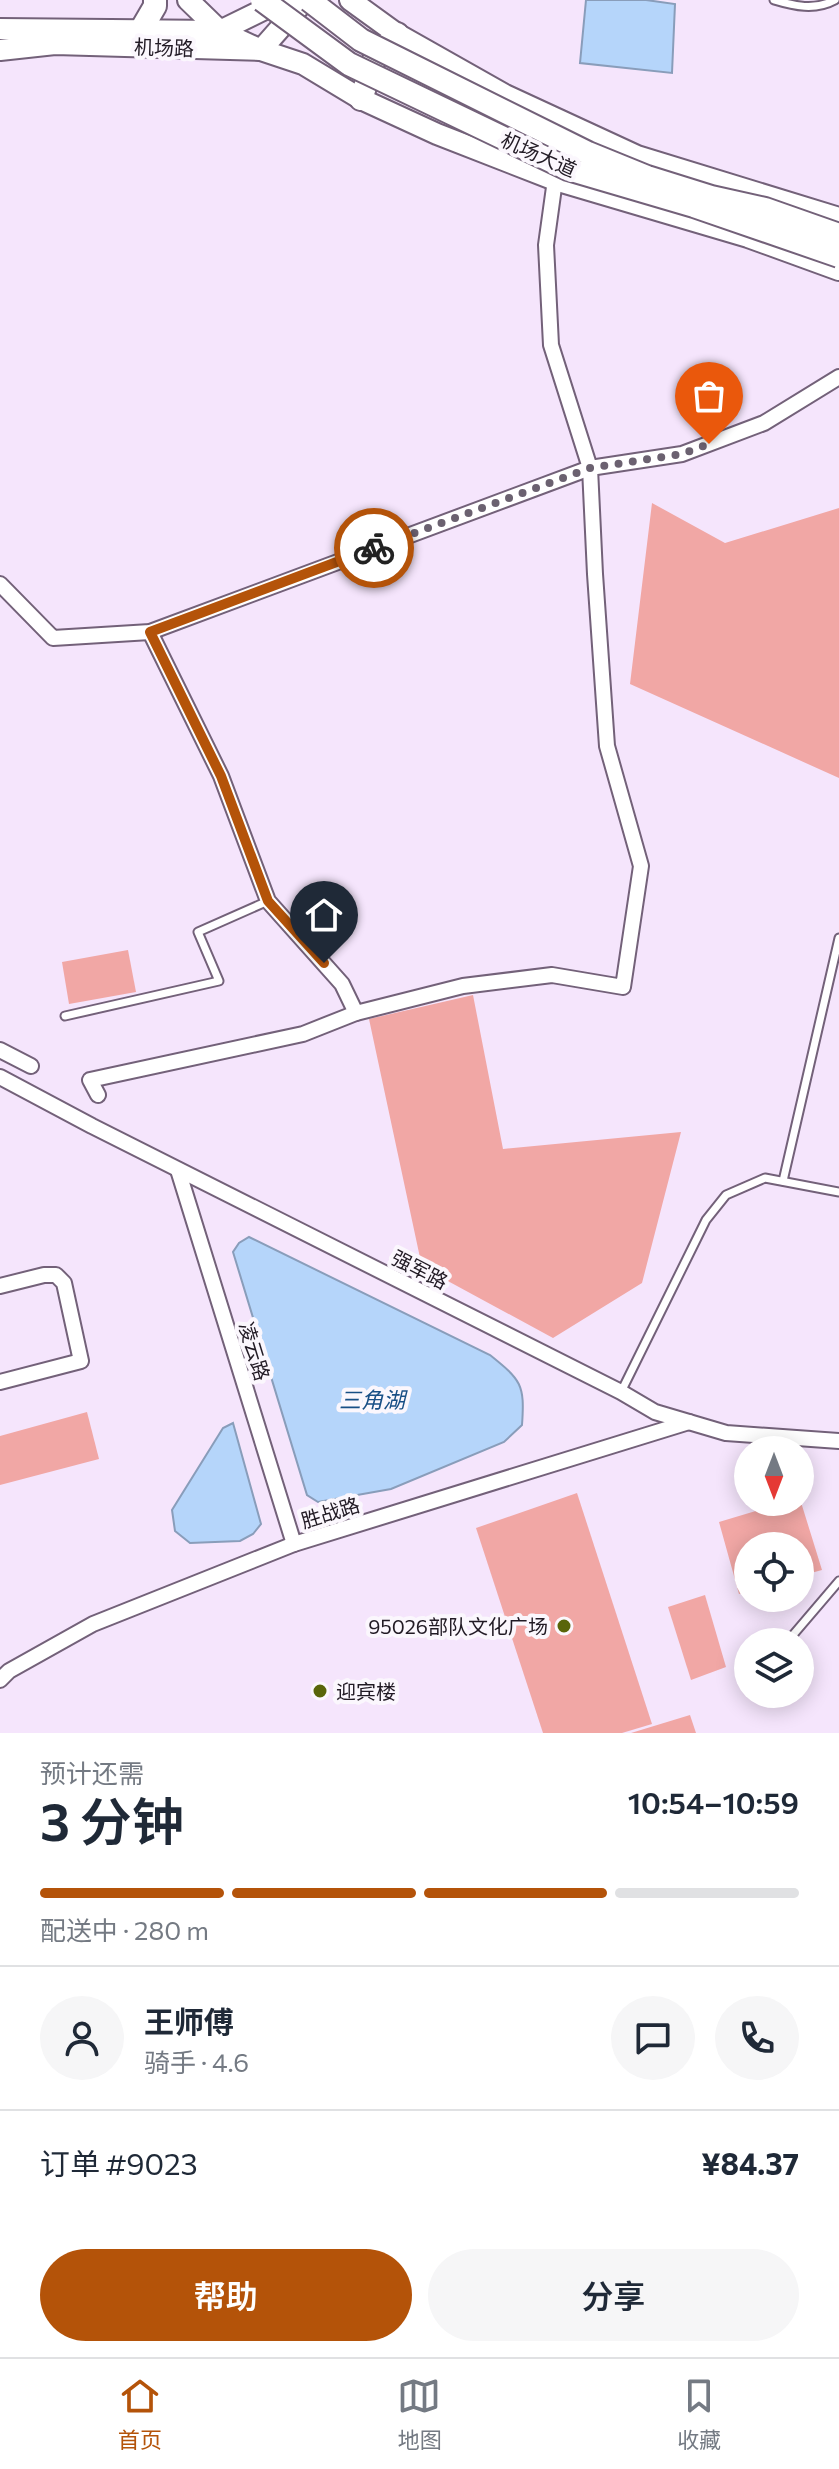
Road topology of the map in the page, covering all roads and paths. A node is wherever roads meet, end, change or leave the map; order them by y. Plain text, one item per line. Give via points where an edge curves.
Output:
1 (155, 0) edge
2 (188, 0) edge
3 (262, 0) edge
4 (283, 0) edge
5 (307, 0) edge
6 (350, 0) edge
7 (774, 0) edge
8 (835, 0) edge
9 (0, 29) edge
10 (141, 30) junction
11 (220, 31) junction
12 (397, 34) junction
13 (0, 50) edge
14 (261, 50) junction
15 (361, 99) junction
16 (555, 180) junction
17 (839, 218) edge
18 (839, 235) edge
19 (839, 256) edge
20 (839, 270) edge
21 (839, 377) edge
22 (590, 468) junction
23 (0, 584) edge
24 (150, 632) junction
25 (268, 901) junction
26 (839, 938) edge
27 (356, 1013) junction
28 (65, 1016) dead end
29 (0, 1050) edge
30 (31, 1066) dead end
31 (0, 1077) edge
32 (98, 1095) dead end
33 (178, 1170) junction
34 (783, 1181) junction
35 (839, 1192) edge
36 (0, 1286) edge
37 (0, 1382) edge
38 (621, 1392) junction
39 (689, 1422) junction
40 (839, 1441) edge
41 (294, 1544) junction
42 (839, 1581) edge
43 (799, 1628) edge
44 (0, 1656) edge
45 (4, 1675) edge

1 - 10 main road
2 - 11 street
3 - 19 main road, 机场大道, bridge via 349,64 568,169
4 - 11 street
5 - 14 street
5 - 18 main road, 机场大道, bridge via 361,40 588,153 647,177
6 - 12 street
7 - 8 lane via 798,7
9 - 10 street, 机场路
10 - 11 street, 机场路
11 - 14 street
12 - 15 main road via 375,57
12 - 17 street via 505,95 637,156
13 - 14 street, 机场路 via 55,44
14 - 15 street via 303,64
15 - 16 street
16 - 20 street
16 - 22 street via 546,245 551,345
21 - 22 street via 764,423 682,454
22 - 24 street
22 - 27 street via 607,746 641,866 623,987 552,975 463,986
23 - 24 street via 53,638
24 - 25 street via 221,776
25 - 27 street via 342,984
25 - 28 lane via 198,932 219,981
26 - 34 lane
27 - 32 street via 303,1034 90,1080
29 - 30 street
31 - 33 street, 强军路
33 - 38 street, 强军路
33 - 41 street, 凌云路
34 - 35 lane
34 - 38 lane via 765,1178 726,1195 706,1220
36 - 37 street via 56,1275 64,1283 81,1361
38 - 39 street, 强军路 via 655,1412
39 - 40 street, 强军路 via 726,1433
39 - 41 street, 胜战路
41 - 45 street, 胜战路 via 93,1624
42 - 43 lane
44 - 45 street

